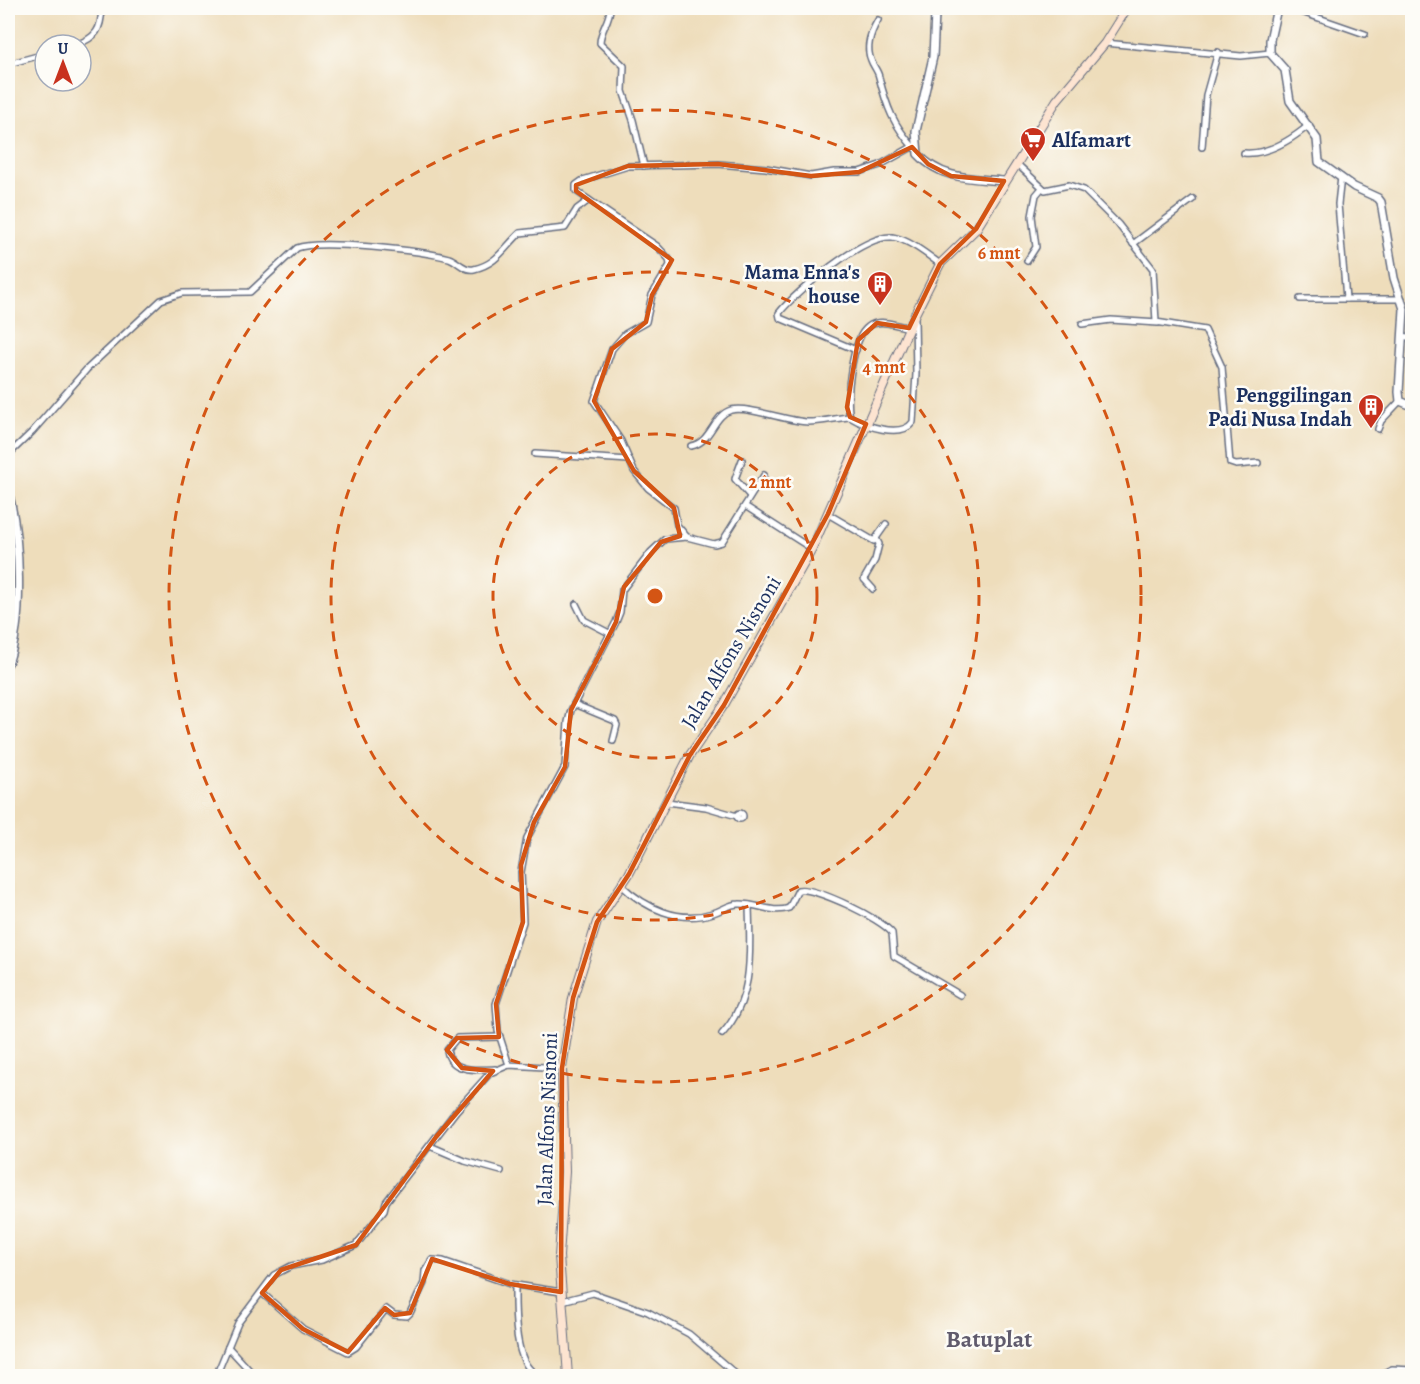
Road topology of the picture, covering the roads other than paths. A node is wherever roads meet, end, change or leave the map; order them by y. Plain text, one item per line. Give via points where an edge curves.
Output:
1 (102, 8) edge
2 (610, 8) edge
3 (932, 8) edge
4 (1127, 8) edge
5 (1277, 8) edge
6 (1290, 8) edge
7 (878, 20) dead end
8 (1365, 34) dead end
9 (93, 36) edge
10 (1105, 43) junction
11 (1218, 52) junction
12 (1270, 53) junction
13 (33, 57) edge
14 (8, 64) edge
15 (1309, 125) junction
16 (912, 147) junction
17 (1202, 147) dead end
18 (1244, 153) dead end
19 (918, 154) junction
20 (1017, 164) junction
21 (644, 166) junction
22 (1341, 177) junction
23 (1005, 181) junction
24 (1042, 188) junction
25 (1193, 199) dead end
26 (589, 200) junction
27 (1132, 244) junction
28 (1027, 261) dead end
29 (940, 264) junction
30 (1300, 299) dead end
31 (1346, 299) junction
32 (1402, 299) junction
33 (915, 314) junction
34 (1158, 323) junction
35 (1082, 324) dead end
36 (909, 328) junction
37 (1403, 336) junction
38 (1413, 338) edge
39 (856, 350) junction
40 (1400, 401) junction
41 (1413, 406) edge
42 (850, 417) junction
43 (866, 424) junction
44 (1378, 429) dead end
45 (691, 446) dead end
46 (535, 454) dead end
47 (8, 455) edge
48 (629, 460) junction
49 (742, 460) dead end
50 (1258, 463) dead end
51 (764, 475) dead end
52 (8, 491) edge
53 (750, 496) junction
54 (745, 506) junction
55 (828, 514) junction
56 (886, 524) dead end
57 (687, 537) junction
58 (877, 540) junction
59 (812, 549) junction
60 (873, 589) dead end
61 (576, 604) dead end
62 (611, 634) junction
63 (8, 663) edge
64 (574, 704) junction
65 (613, 741) dead end
66 (667, 802) junction
67 (737, 816) dead end
68 (621, 885) junction
69 (749, 905) junction
70 (960, 995) dead end
71 (722, 1034) dead end
72 (500, 1037) junction
73 (509, 1065) junction
74 (497, 1068) junction
75 (562, 1068) junction
76 (430, 1146) junction
77 (501, 1170) dead end
78 (515, 1285) junction
79 (561, 1292) junction
80 (262, 1293) junction
81 (562, 1301) junction
82 (228, 1347) junction
83 (1413, 1371) edge
84 (216, 1377) edge
85 (261, 1377) edge
86 (566, 1377) edge
87 (738, 1377) edge
88 (1381, 1377) edge

1 - 9 street via 98,32
2 - 21 street via 600,43 624,66 623,91
3 - 19 street via 933,57 916,131
4 - 10 main road, Jalan Alfons Nisnoni
5 - 12 street
6 - 8 street
7 - 16 street via 869,39 870,60 878,72 896,128
10 - 11 street
10 - 20 main road, Jalan Alfons Nisnoni via 1057,100
11 - 12 street via 1241,56
11 - 17 street via 1206,95
12 - 15 street via 1285,70 1290,101
13 - 14 street
15 - 18 street via 1282,144 1253,154
15 - 22 street via 1317,139 1320,164
16 - 19 street
16 - 21 street via 872,169 811,177 718,164
19 - 23 street via 951,176
20 - 23 main road, Jalan Alfons Nisnoni
20 - 24 street
21 - 26 street via 621,167 578,182 576,191
22 - 31 street via 1338,204
22 - 32 street via 1380,200 1394,278
23 - 29 main road, Jalan Alfons Nisnoni via 976,229
24 - 27 street via 1070,185 1087,191
24 - 28 street via 1036,195 1032,216 1036,247
25 - 27 street
26 - 47 street via 577,209 565,228 519,233 497,259 473,269 449,258 418,253 336,244 301,246 250,292 182,293 167,297 87,369
26 - 48 street via 657,246 670,263 652,296 646,322 625,334 612,349 594,400
27 - 34 street via 1153,270
29 - 33 main road, Jalan Alfons Nisnoni
29 - 39 street via 902,240 885,237 864,245 823,272 794,295 779,314 780,318
30 - 31 street
31 - 32 street
32 - 37 street
33 - 36 main road, Jalan Alfons Nisnoni
33 - 43 street via 913,422 900,430
34 - 35 street via 1111,320
34 - 50 street via 1205,330 1222,367 1231,463
36 - 39 street via 886,323 871,325 858,340
36 - 43 main road, Jalan Alfons Nisnoni
37 - 38 street
37 - 40 street
39 - 42 street via 847,402
40 - 41 street
40 - 44 street
42 - 43 street
42 - 45 street via 807,422 750,410 730,410 705,438
43 - 55 main road, Jalan Alfons Nisnoni
46 - 48 street
48 - 57 street via 648,488 674,508 678,525
49 - 53 street via 735,479
51 - 53 street
52 - 63 street via 17,592 16,635
53 - 54 street
54 - 57 street via 719,544
54 - 59 street
55 - 58 street
55 - 59 main road, Jalan Alfons Nisnoni
56 - 58 street
57 - 62 street via 665,539 651,552 622,590 620,612
58 - 60 street via 874,560 864,579
59 - 66 main road, Jalan Alfons Nisnoni via 724,705 690,755
61 - 62 street via 584,620
62 - 64 street
64 - 65 street via 615,721
64 - 72 street via 568,722 564,767 534,822 521,865 523,922 496,1004
66 - 67 street
66 - 68 main road, Jalan Alfons Nisnoni
68 - 69 street via 654,910 672,914 712,914 730,905
68 - 75 main road, Jalan Alfons Nisnoni via 597,922 582,964
69 - 70 street via 778,911 789,908 798,890 820,893 881,923 892,933 894,956
69 - 71 street via 748,981 740,1005
72 - 73 street
72 - 74 street via 457,1038 447,1050 451,1060 462,1068
73 - 74 street
73 - 75 street
74 - 76 street via 456,1111
75 - 79 main road, Jalan Alfons Nisnoni via 565,1151 559,1256
76 - 77 street via 465,1161
76 - 80 street via 356,1245 322,1260 281,1270
78 - 79 street
78 - 80 street via 432,1260 410,1313 394,1315 386,1309 348,1352 303,1329
78 - 86 street via 515,1327 529,1367 541,1375
79 - 81 main road, Jalan Alfons Nisnoni
80 - 82 street via 238,1323
81 - 86 main road, Jalan Alfons Nisnoni
81 - 87 street via 593,1293 648,1312 689,1334
82 - 84 street
82 - 85 street via 251,1372
83 - 88 street via 1392,1370

